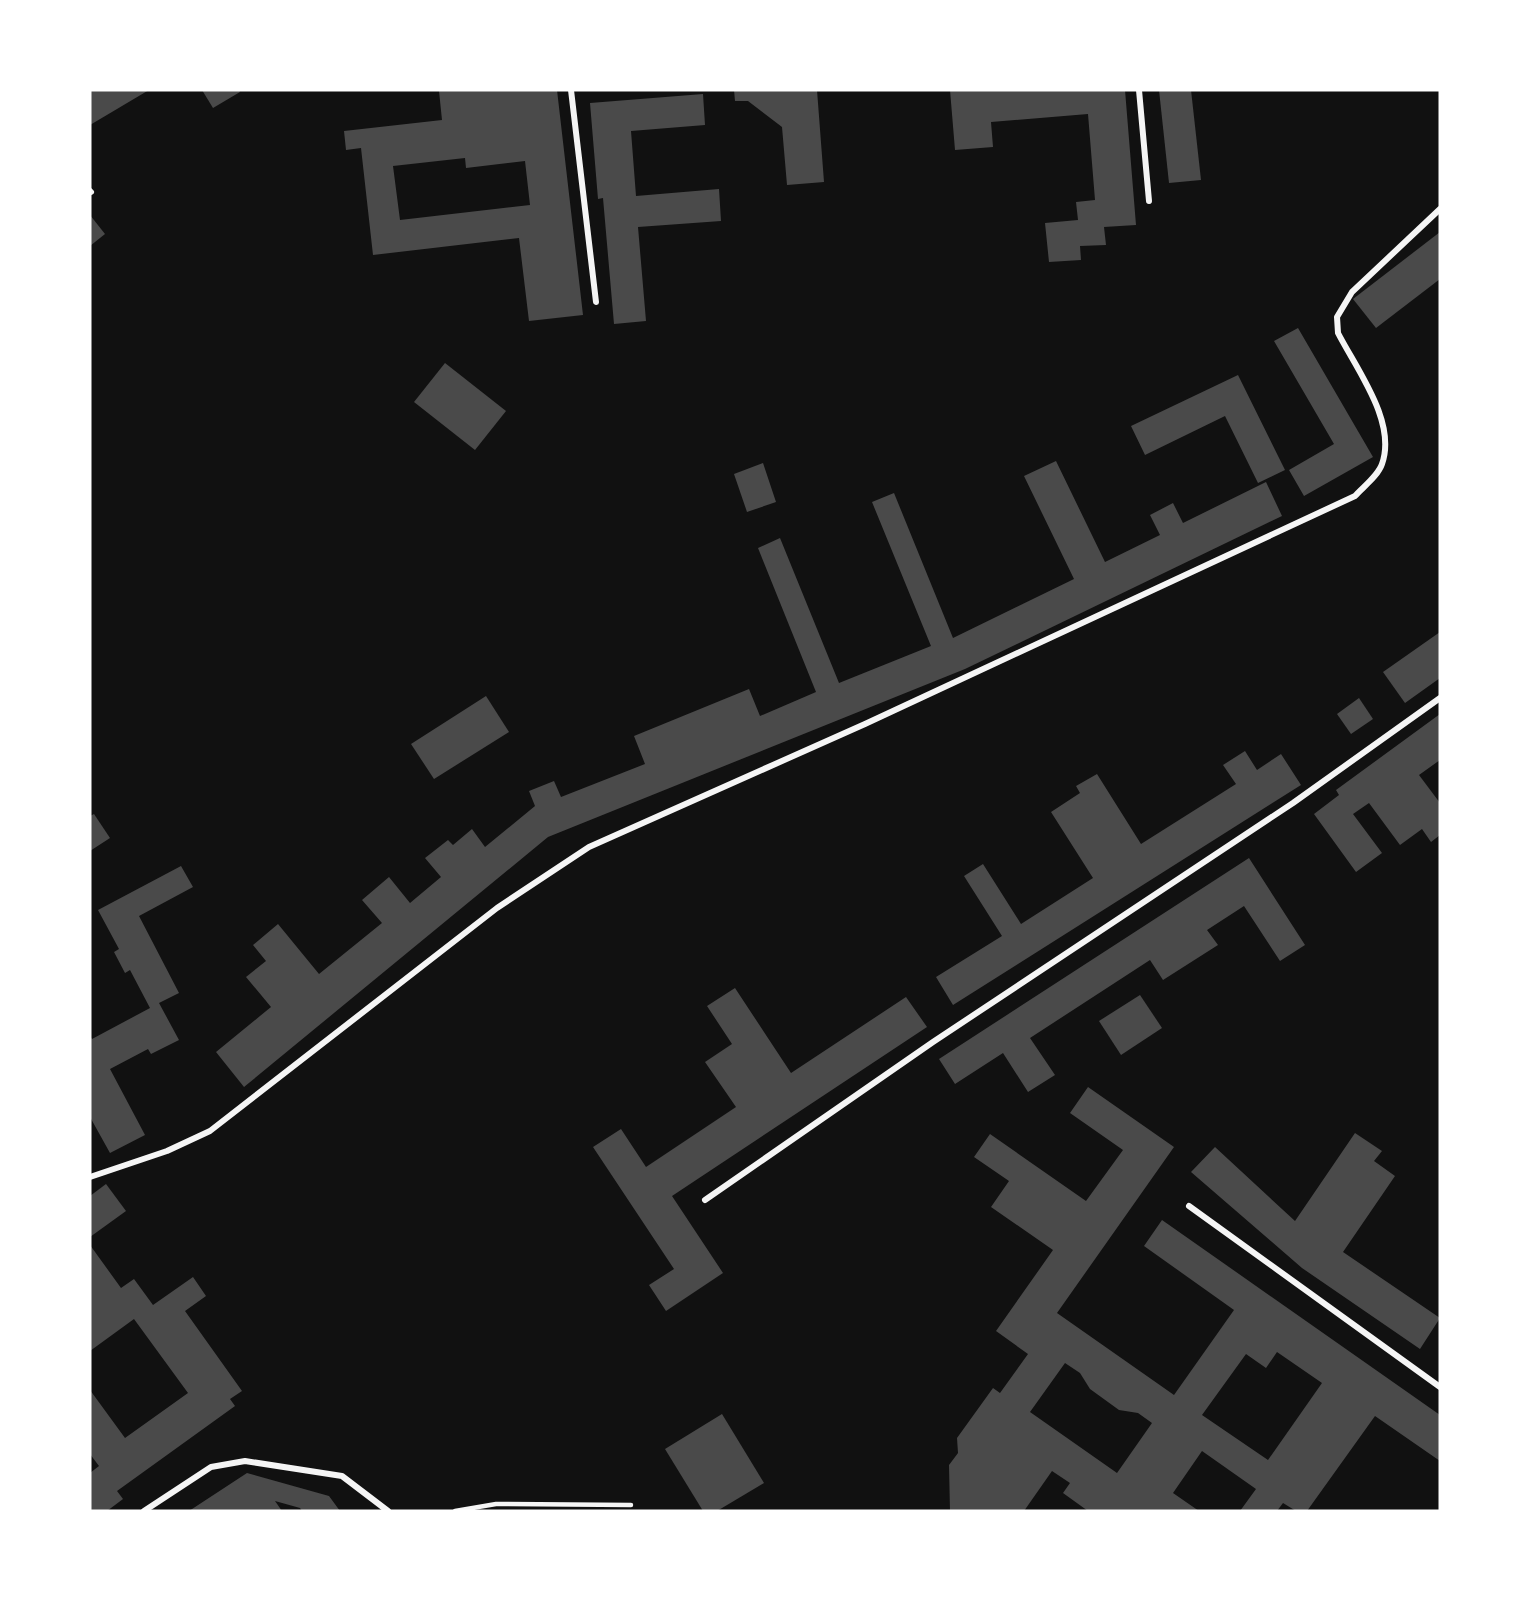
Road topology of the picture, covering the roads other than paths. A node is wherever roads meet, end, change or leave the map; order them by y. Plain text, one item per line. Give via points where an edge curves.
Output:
1 (571, 90) edge
2 (1139, 90) edge
3 (1149, 201) dead end
4 (1440, 209) edge
5 (596, 302) dead end
6 (1440, 698) edge
7 (90, 1177) edge
8 (705, 1200) dead end
9 (1189, 1206) dead end
10 (1440, 1387) edge
11 (631, 1505) dead end
12 (144, 1511) edge
13 (388, 1511) edge
14 (455, 1511) edge

1 - 5 street
2 - 3 street
4 - 7 street via 1352,292 1337,317 1338,333 1385,422 1386,446 1381,467 1355,496 855,729 589,847 497,909 210,1131 167,1151
6 - 8 street via 1293,803 933,1041
9 - 10 street
11 - 14 lane via 496,1504
12 - 13 street via 211,1467 245,1461 342,1476

